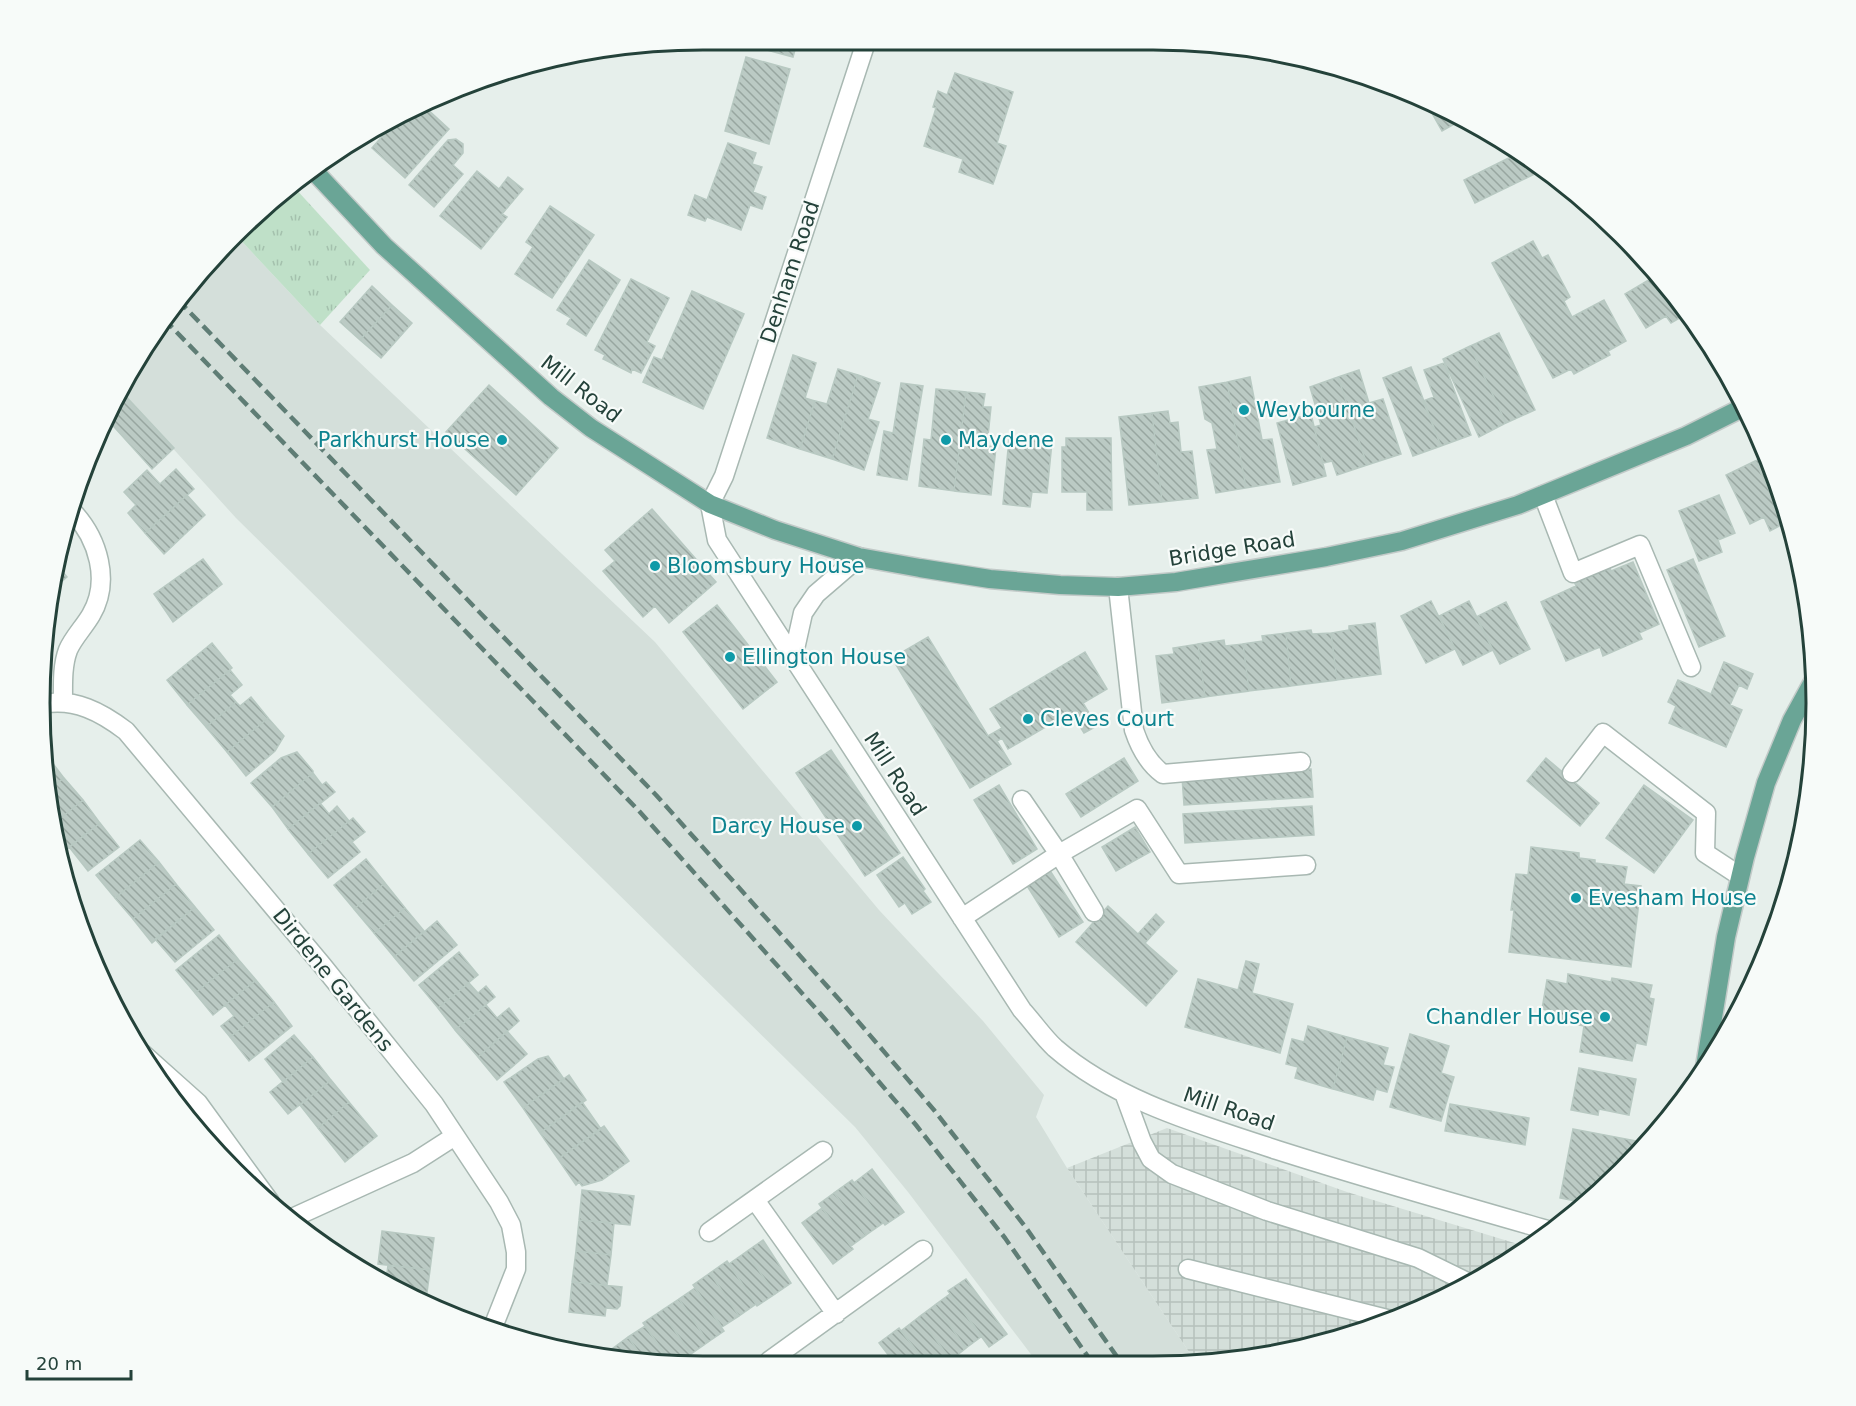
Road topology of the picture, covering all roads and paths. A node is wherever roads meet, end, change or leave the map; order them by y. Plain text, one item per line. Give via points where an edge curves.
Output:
1 (863, 50) edge
2 (318, 176) edge
3 (1737, 410) edge
4 (1543, 495) junction
5 (710, 504) junction
6 (77, 516) edge
7 (859, 557) junction
8 (1118, 587) junction
9 (793, 658) junction
10 (1691, 667) dead end
11 (1806, 695) edge
12 (63, 701) junction
13 (50, 703) edge
14 (1301, 762) dead end
15 (1572, 773) dead end
16 (1022, 800) dead end
17 (1059, 854) junction
18 (1306, 865) dead end
19 (1740, 876) junction
20 (1094, 912) dead end
21 (962, 918) junction
22 (1708, 1047) edge
23 (166, 1074) edge
24 (1124, 1092) junction
25 (455, 1136) junction
26 (823, 1151) dead end
27 (248, 1171) edge
28 (755, 1200) junction
29 (298, 1215) edge
30 (1541, 1228) edge
31 (709, 1232) dead end
32 (923, 1250) dead end
33 (1188, 1269) dead end
34 (1461, 1279) edge
35 (836, 1314) junction
36 (1377, 1317) edge
37 (495, 1323) edge
38 (776, 1356) edge

1 - 5 street, Denham Road via 724,476
2 - 5 main road, Mill Road via 384,246 551,397 591,428
3 - 4 main road, Bridge Road via 1686,436
4 - 8 main road, Bridge Road via 1402,541 1176,582
4 - 10 street via 1574,573 1640,545
5 - 7 main road, Bridge Road
5 - 9 street, Mill Road via 717,540
6 - 12 street via 95,545 101,587 92,613 68,650
7 - 8 main road, Bridge Road via 990,579
7 - 9 street via 816,594 803,613
8 - 14 street via 1134,730 1153,767 1163,774
9 - 21 street, Mill Road
11 - 19 main road via 1766,783
12 - 13 street, Dirdene Gardens
12 - 25 street, Dirdene Gardens via 89,707 126,731 322,965 434,1104
15 - 19 street via 1603,733 1706,813 1706,853
16 - 17 street
17 - 18 street via 1137,809 1179,874
17 - 20 street
17 - 21 street
19 - 22 main road
21 - 24 street, Mill Road via 1023,1010 1055,1047
23 - 27 street via 198,1103
24 - 30 street, Mill Road via 1205,1126 1365,1178
24 - 34 street via 1151,1159 1172,1174 1267,1211 1418,1258
25 - 29 street via 413,1163
25 - 37 street, Dirdene Gardens via 499,1202 510,1225 516,1252 516,1269
26 - 28 street
28 - 31 street
28 - 35 street
32 - 35 street
33 - 36 street
35 - 38 street

